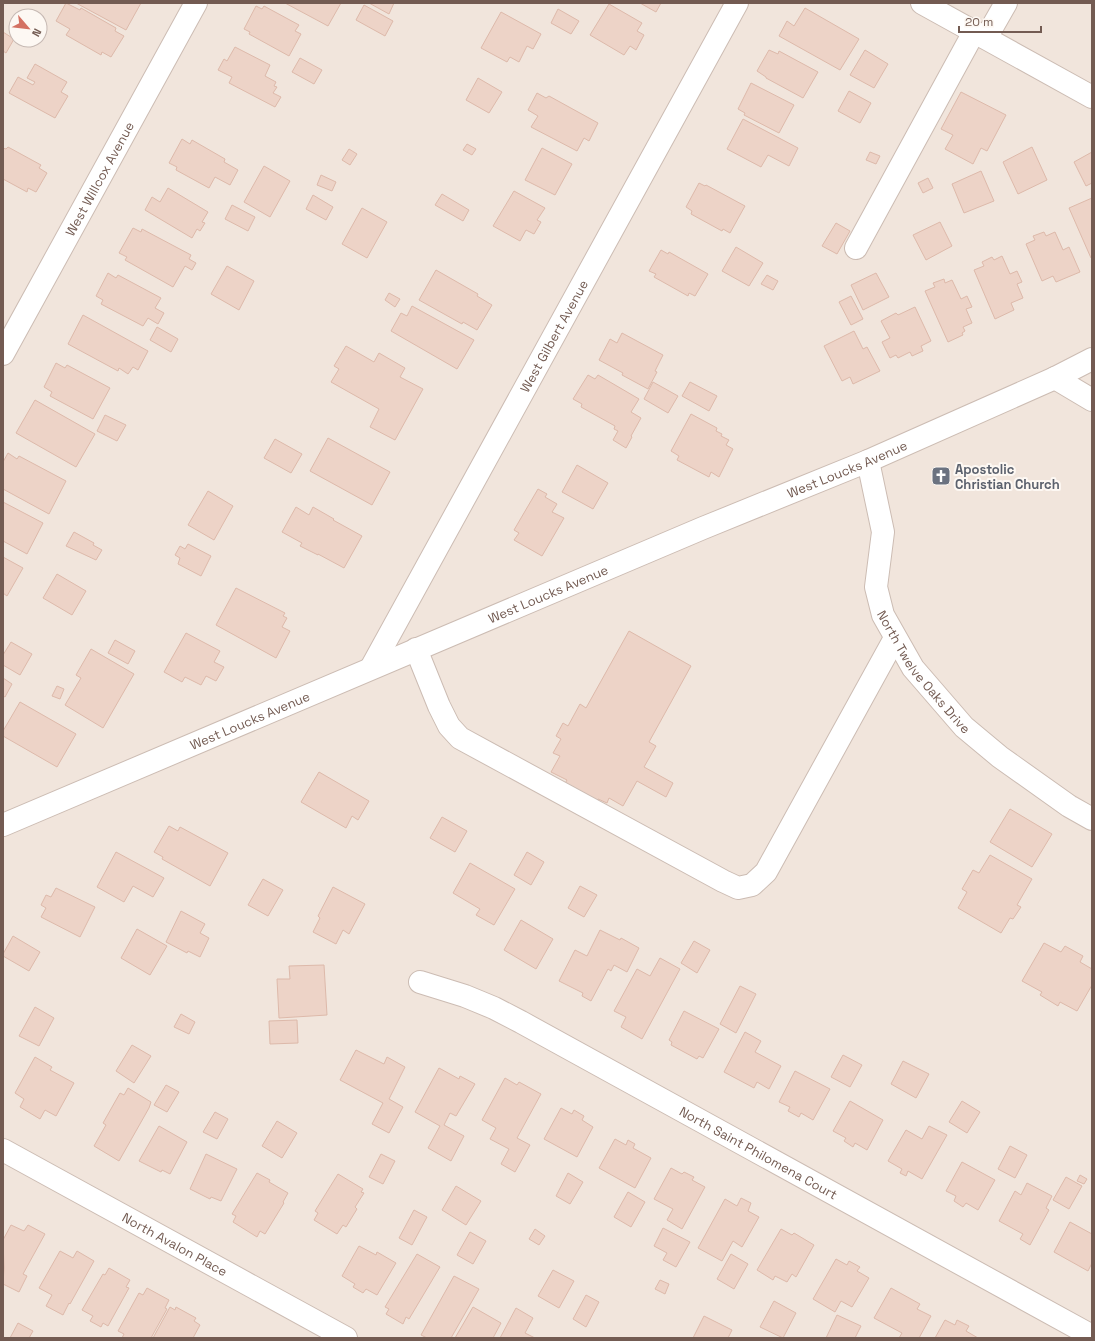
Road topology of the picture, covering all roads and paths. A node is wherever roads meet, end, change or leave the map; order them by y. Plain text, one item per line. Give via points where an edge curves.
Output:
1 (196, 3) edge
2 (737, 3) edge
3 (922, 3) edge
4 (1006, 3) edge
5 (980, 35) junction
6 (1092, 97) edge
7 (856, 248) dead end
8 (3, 354) edge
9 (1092, 359) edge
10 (1054, 378) junction
11 (1092, 400) edge
12 (868, 461) junction
13 (895, 638) junction
14 (416, 649) junction
15 (371, 668) junction
16 (1092, 819) edge
17 (3, 825) edge
18 (420, 982) dead end
19 (3, 1150) edge
20 (1092, 1336) edge
21 (346, 1338) edge

1 - 8 street, West Willcox Avenue
2 - 15 street, West Gilbert Avenue
3 - 5 street
4 - 5 street
5 - 6 street
5 - 7 street
9 - 10 street, West Loucks Avenue
10 - 11 street
10 - 12 street, West Loucks Avenue
12 - 13 street, North Twelve Oaks Drive via 883,532 876,587 883,615
12 - 14 street, West Loucks Avenue
13 - 14 street via 766,872 752,885 738,888 460,738 449,726 439,706
13 - 16 street, North Twelve Oaks Drive via 913,668 964,727 1000,757 1069,806
14 - 15 street, West Loucks Avenue
15 - 17 street, West Loucks Avenue
18 - 20 street, North Saint Philomena Court via 465,996 521,1022
19 - 21 street, North Avalon Place

